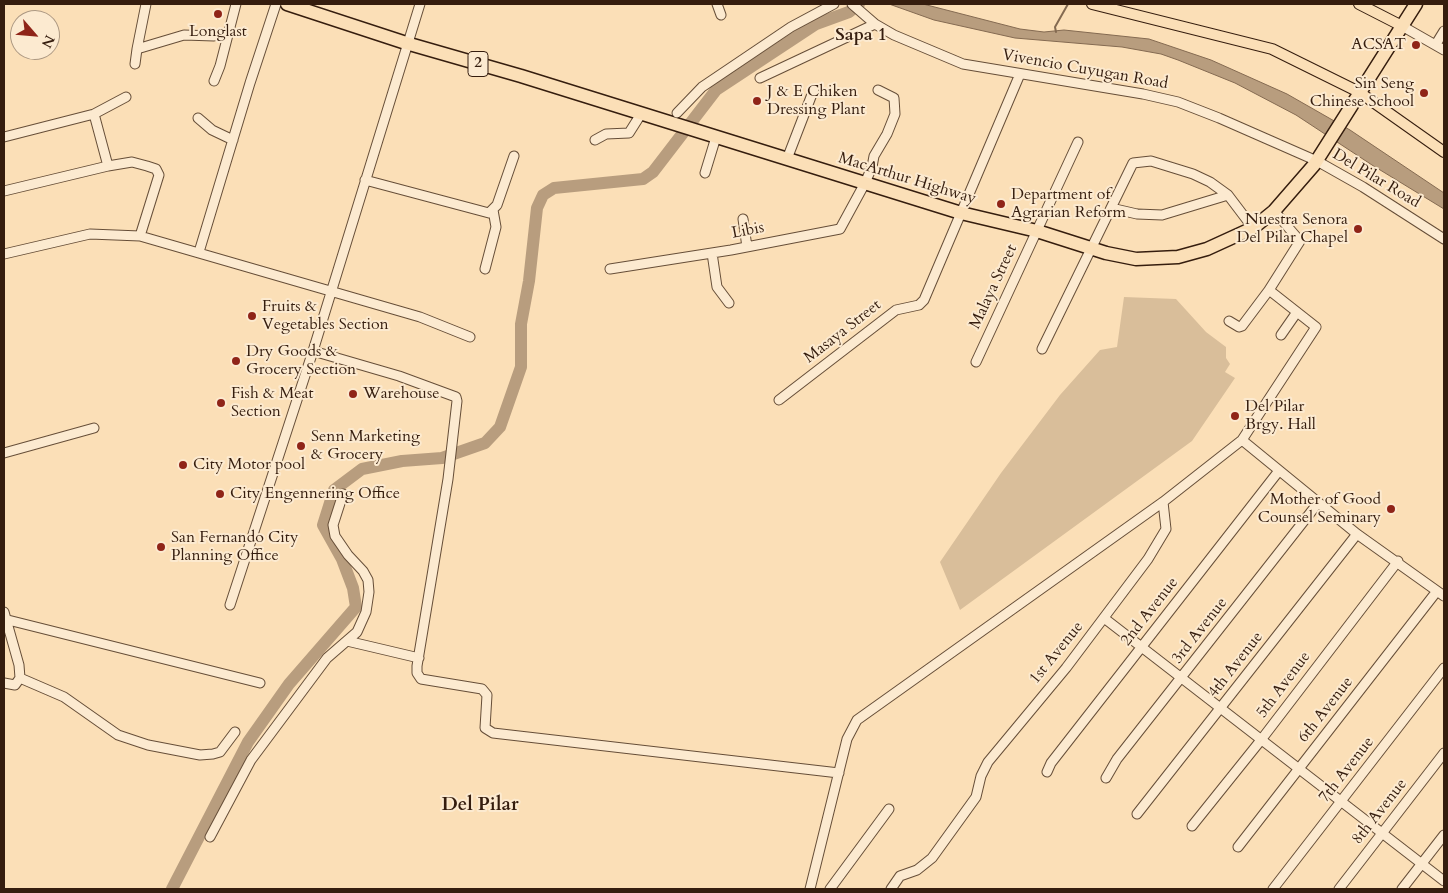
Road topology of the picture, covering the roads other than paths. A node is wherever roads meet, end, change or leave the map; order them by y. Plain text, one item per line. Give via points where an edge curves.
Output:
1 (146, 4) edge
2 (236, 4) edge
3 (276, 4) edge
4 (287, 4) edge
5 (420, 4) edge
6 (717, 4) edge
7 (834, 4) edge
8 (852, 4) edge
9 (1097, 4) edge
10 (1359, 4) edge
11 (1416, 4) edge
12 (1372, 7) edge
13 (721, 15) dead end
14 (875, 24) junction
15 (1402, 26) junction
16 (1444, 31) edge
17 (214, 36) dead end
18 (406, 43) junction
19 (1436, 44) junction
20 (137, 49) junction
21 (1444, 50) edge
22 (135, 64) dead end
23 (1020, 74) junction
24 (760, 78) dead end
25 (214, 81) dead end
26 (814, 89) dead end
27 (878, 90) dead end
28 (1359, 92) junction
29 (126, 97) dead end
30 (94, 114) junction
31 (641, 114) junction
32 (198, 118) dead end
33 (673, 118) junction
34 (4, 137) edge
35 (716, 137) junction
36 (233, 140) junction
37 (595, 140) dead end
38 (1078, 142) dead end
39 (1444, 152) edge
40 (514, 156) dead end
41 (787, 159) junction
42 (1317, 161) junction
43 (108, 166) junction
44 (705, 173) dead end
45 (365, 180) junction
46 (865, 183) junction
47 (4, 191) edge
48 (1228, 195) junction
49 (1111, 208) junction
50 (493, 210) junction
51 (1274, 211) junction
52 (961, 213) junction
53 (744, 219) dead end
54 (1253, 228) junction
55 (1037, 231) junction
56 (140, 236) junction
57 (1444, 239) edge
58 (747, 246) junction
59 (1090, 249) junction
60 (200, 252) junction
61 (712, 253) junction
62 (4, 254) edge
63 (485, 269) dead end
64 (610, 269) dead end
65 (1269, 290) junction
66 (330, 291) junction
67 (729, 303) dead end
68 (1296, 312) junction
69 (1229, 321) dead end
70 (1281, 335) dead end
71 (470, 337) dead end
72 (1042, 349) dead end
73 (313, 351) junction
74 (976, 362) dead end
75 (780, 400) dead end
76 (94, 428) dead end
77 (1242, 440) junction
78 (4, 453) edge
79 (1278, 472) junction
80 (343, 494) dead end
81 (1162, 502) junction
82 (1318, 503) junction
83 (1357, 534) junction
84 (1398, 561) junction
85 (1441, 594) edge
86 (230, 605) dead end
87 (4, 617) edge
88 (1104, 618) junction
89 (347, 641) junction
90 (1142, 648) junction
91 (419, 658) junction
92 (1444, 668) edge
93 (20, 678) junction
94 (1182, 679) junction
95 (260, 682) dead end
96 (4, 683) edge
97 (1221, 710) junction
98 (236, 732) dead end
99 (1261, 740) junction
100 (1444, 753) edge
101 (1299, 769) junction
102 (1047, 772) dead end
103 (838, 773) junction
104 (1106, 778) dead end
105 (1341, 802) junction
106 (889, 810) dead end
107 (1137, 814) dead end
108 (1192, 826) dead end
109 (1382, 835) junction
110 (1444, 835) edge
111 (210, 837) dead end
112 (1238, 847) dead end
113 (1421, 865) junction
114 (1444, 881) edge
115 (810, 889) edge
116 (830, 889) edge
117 (891, 889) edge
118 (1274, 889) edge
119 (1339, 889) edge
120 (1402, 889) edge

1 - 20 street
2 - 25 street
3 - 36 street
4 - 18 highway, MacArthur Highway / 2
5 - 18 street
6 - 13 street
7 - 33 street via 791,28 702,87
8 - 14 street, Vivencio Cuyugan Road
9 - 28 main road via 1272,49
10 - 12 main road
11 - 15 highway, MacArthur Highway / 2
12 - 15 main road
14 - 23 street, Vivencio Cuyugan Road via 963,64
14 - 24 street
15 - 19 street
15 - 28 highway, MacArthur Highway / 2
16 - 19 street
17 - 20 street via 184,35
18 - 31 highway, MacArthur Highway / 2
18 - 45 street
19 - 21 street
20 - 22 street
23 - 42 street, Vivencio Cuyugan Road via 1178,102
23 - 52 street, Masaya Street
26 - 41 street
27 - 46 street, Libis via 894,98 895,114 874,156
28 - 39 main road
28 - 42 highway, MacArthur Highway / 2
29 - 30 street
30 - 34 street
30 - 43 street
31 - 33 highway, MacArthur Highway / 2
31 - 37 street via 629,133 606,134
32 - 36 street via 212,130
33 - 35 highway, MacArthur Highway / 2
35 - 41 highway, MacArthur Highway / 2
35 - 44 street
36 - 60 street
38 - 55 street, Malaya Street
40 - 50 street via 507,181
41 - 46 highway, MacArthur Highway / 2
42 - 51 highway, MacArthur Highway / 2
42 - 57 street, Del Pilar Road
43 - 47 street
43 - 56 street via 132,162 159,171
45 - 50 street via 485,212
45 - 66 street
46 - 52 highway, MacArthur Highway / 2
46 - 58 street, Libis via 840,228
48 - 49 street via 1162,215
48 - 49 street via 1193,174 1150,161 1136,161
48 - 54 street
49 - 59 street
50 - 63 street via 496,227
51 - 54 highway, MacArthur Highway / 2
51 - 65 street via 1300,241
52 - 55 highway, MacArthur Highway / 2
52 - 75 street, Masaya Street via 924,300 896,310
53 - 58 street
54 - 59 highway, MacArthur Highway / 2 via 1226,242 1178,257 1136,259
55 - 59 highway, MacArthur Highway / 2
55 - 74 street, Malaya Street
56 - 60 street
56 - 62 street via 90,234
58 - 61 street, Libis
59 - 72 street
60 - 66 street
61 - 64 street, Libis
61 - 67 street via 717,287
65 - 68 street
65 - 69 street via 1242,326
66 - 71 street via 420,317
66 - 73 street
68 - 70 street
68 - 77 street via 1316,327
73 - 86 street
73 - 91 street via 399,376 456,397 455,430
76 - 78 street
77 - 79 street
77 - 81 street
79 - 82 street
79 - 90 street, 2nd Avenue
80 - 89 street via 333,525 348,555 363,571 369,592 366,612 357,632
81 - 88 street, 1st Avenue via 1166,532
81 - 103 street via 857,720 847,739
82 - 83 street
82 - 94 street, 3rd Avenue
83 - 84 street
83 - 97 street, 4th Avenue
84 - 85 street
84 - 99 street, 5th Avenue
85 - 101 street, 6th Avenue
87 - 93 street
87 - 95 street
88 - 90 street
88 - 117 street, 1st Avenue via 988,762 976,798 932,858 917,870 900,876
89 - 91 street
89 - 111 street via 327,658 276,724 233,790
90 - 94 street
90 - 102 street, 2nd Avenue via 1050,763
91 - 103 street via 417,673 420,679 484,691 487,695 485,728 493,733
92 - 105 street, 7th Avenue
93 - 96 street via 15,685
93 - 98 street via 64,697 118,735 148,745 213,754 220,752
94 - 97 street
94 - 104 street, 3rd Avenue
97 - 99 street
97 - 107 street, 4th Avenue
99 - 101 street
99 - 108 street, 5th Avenue
100 - 109 street, 8th Avenue
101 - 105 street
101 - 112 street, 6th Avenue
103 - 115 street
105 - 109 street
105 - 118 street, 7th Avenue
106 - 116 street
109 - 113 street
109 - 119 street, 8th Avenue
110 - 113 street
113 - 114 street
113 - 120 street

